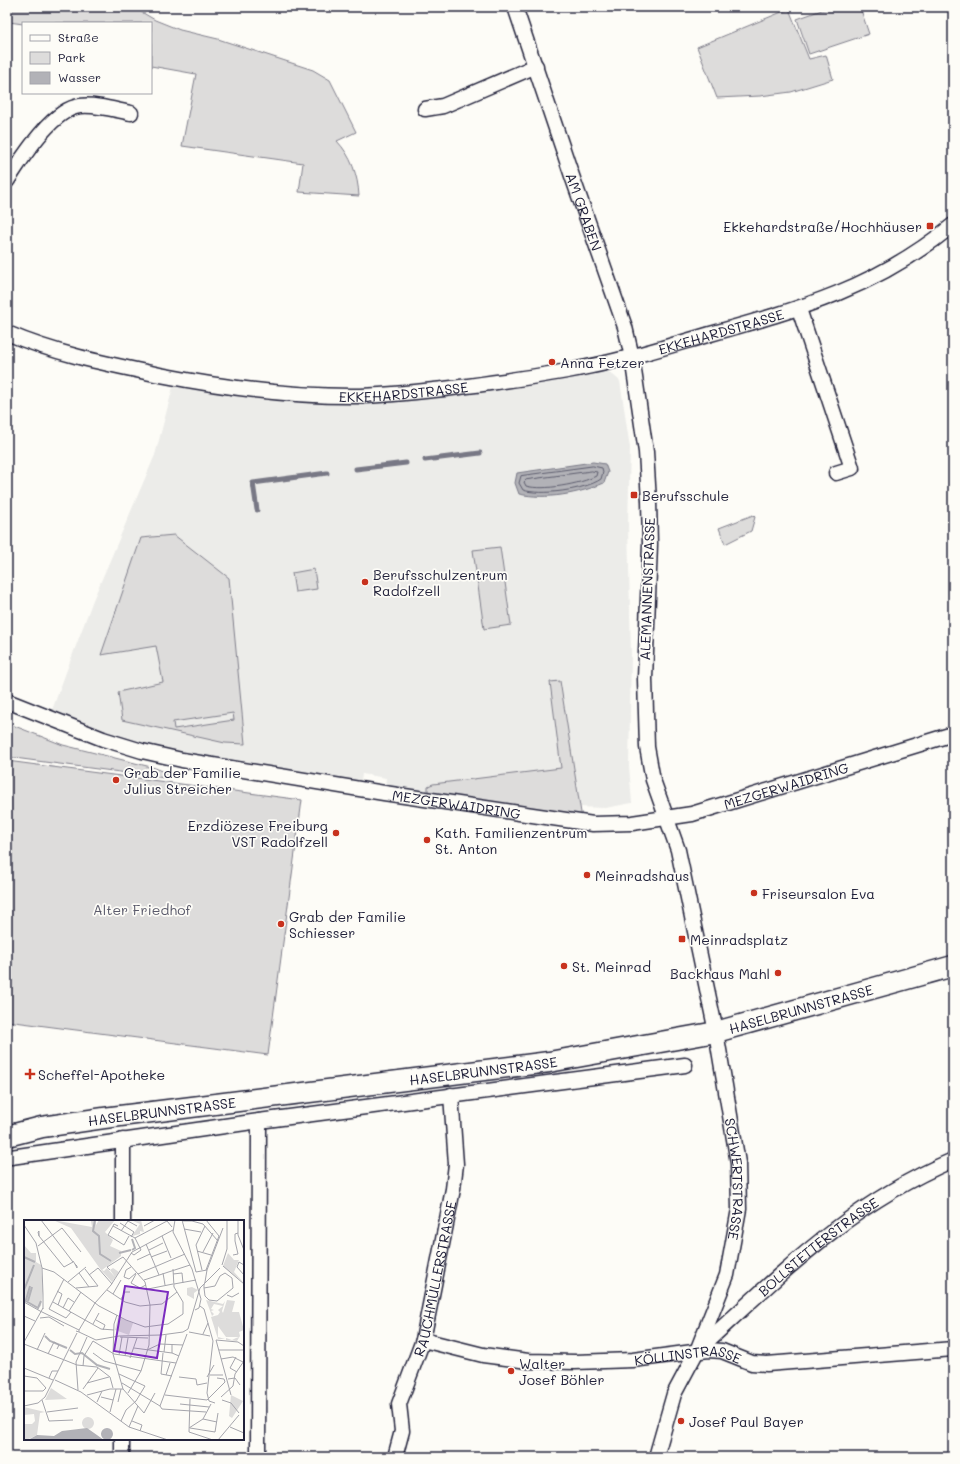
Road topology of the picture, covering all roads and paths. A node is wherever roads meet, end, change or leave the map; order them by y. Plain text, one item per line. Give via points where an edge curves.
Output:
1 (515, 7) edge
2 (536, 66) junction
3 (425, 109) dead end
4 (131, 113) dead end
5 (7, 181) edge
6 (953, 225) edge
7 (799, 309) junction
8 (7, 333) edge
9 (632, 357) junction
10 (836, 474) dead end
11 (7, 701) edge
12 (953, 734) edge
13 (668, 819) junction
14 (953, 966) edge
15 (716, 1032) junction
16 (685, 1065) dead end
17 (452, 1095) junction
18 (259, 1121) junction
19 (7, 1136) edge
20 (123, 1140) junction
21 (11, 1157) dead end
22 (953, 1160) edge
23 (123, 1220) edge
24 (423, 1340) junction
25 (953, 1349) edge
26 (697, 1351) junction
27 (122, 1440) edge
28 (122, 1457) edge
29 (258, 1457) edge
30 (395, 1457) edge
31 (656, 1457) edge

1 - 2 street, AM GRABEN
2 - 3 street via 443,106
2 - 9 street, AM GRABEN via 625,327
4 - 5 street via 89,105 68,109 34,143
6 - 7 street, EKKEHARDSTRASSE via 918,252 884,272 854,288
7 - 9 street, EKKEHARDSTRASSE
7 - 10 street, EKKEHARDSTRASSE via 852,468
8 - 9 street, EKKEHARDSTRASSE via 61,353 111,365 210,384 263,392 308,395 402,394 573,370
9 - 13 street, ALEMANNENSTRASSE via 646,452 649,501 645,720 653,780
11 - 13 street, MEZGERWAIDRING via 103,739 142,751 234,770 594,824
12 - 13 street, MEZGERWAIDRING via 692,814
13 - 15 street, ALEMANNENSTRASSE via 678,850
14 - 15 main road, HASELBRUNNSTRASSE
15 - 19 main road, HASELBRUNNSTRASSE via 549,1062 104,1118 42,1127
15 - 26 street, SCHWERTSTRASSE via 738,1164 739,1209 727,1275
16 - 17 street, HASELBRUNNSTRASSE
17 - 18 street, HASELBRUNNSTRASSE
17 - 24 street, RAUCHMÜLLERSTRASSE via 456,1164
18 - 20 street, HASELBRUNNSTRASSE
18 - 29 street
20 - 21 street, HASELBRUNNSTRASSE
20 - 23 street
22 - 26 street, BOLLSTETTERSTRASSE via 874,1200 829,1232
24 - 26 street, KÖLLINSTRASSE via 483,1355 528,1361 633,1360
24 - 30 street, RAUCHMÜLLERSTRASSE via 399,1404 402,1431
25 - 26 street, KÖLLINSTRASSE via 767,1364 742,1360 722,1351
26 - 31 street, SCHWERTSTRASSE via 674,1394
27 - 28 street

